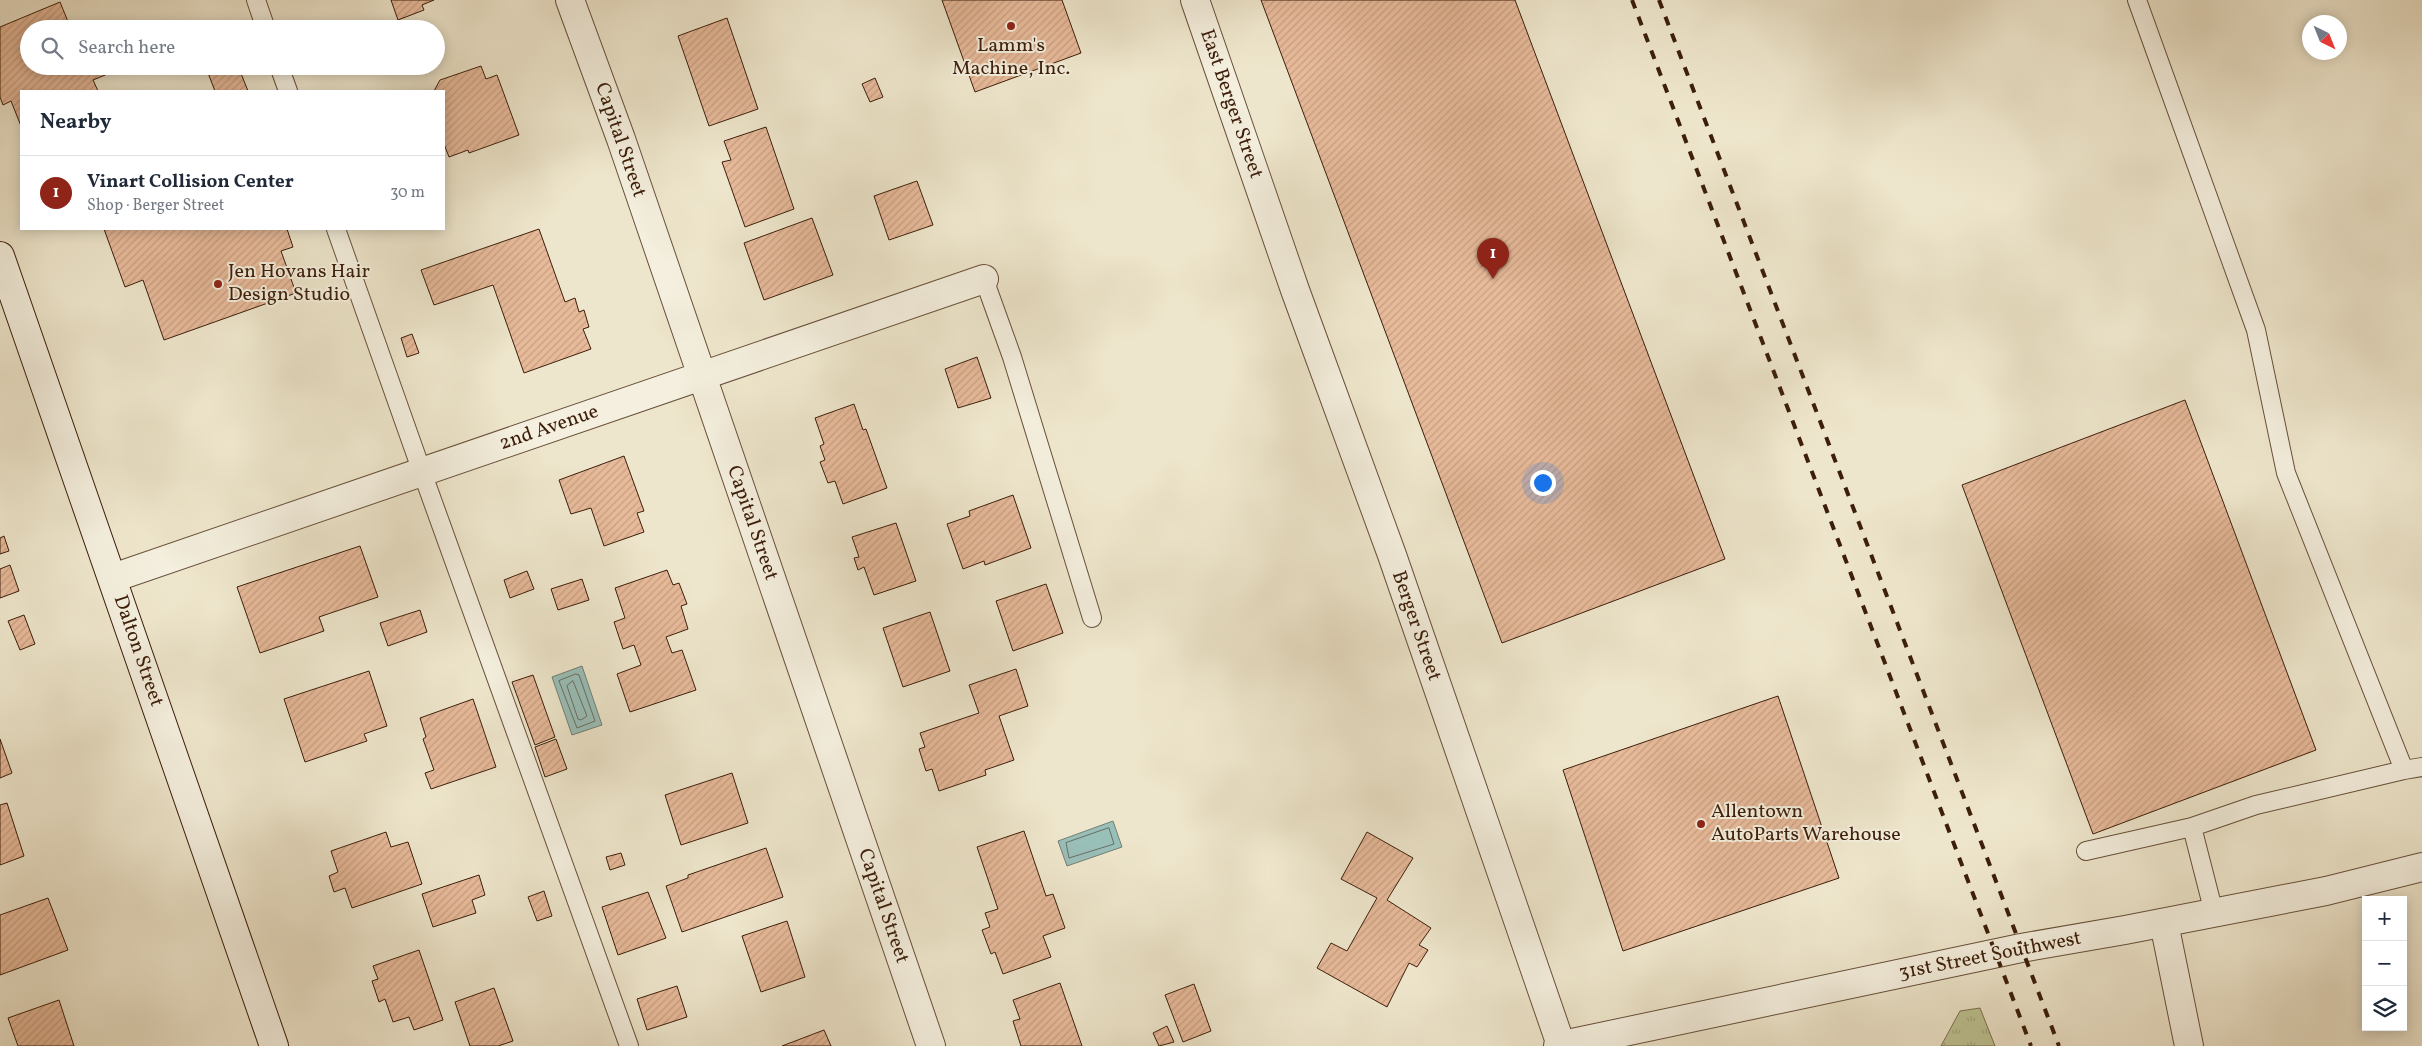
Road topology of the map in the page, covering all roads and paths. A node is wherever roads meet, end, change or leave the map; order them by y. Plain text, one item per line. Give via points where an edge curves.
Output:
1 (256, 0) edge
2 (570, 0) edge
3 (1195, 0) edge
4 (2139, 1) edge
5 (263, 20) edge
6 (282, 75) edge
7 (288, 90) edge
8 (1266, 209) joint
9 (336, 230) edge
10 (0, 256) edge
11 (984, 279) joint
12 (702, 376) junction
13 (422, 472) junction
14 (113, 578) junction
15 (1092, 618) dead end
16 (2422, 767) edge
17 (2404, 770) junction
18 (2192, 827) junction
19 (2086, 851) dead end
20 (2422, 867) edge
21 (2214, 913) junction
22 (2164, 923) junction
23 (274, 1046) edge
24 (629, 1046) edge
25 (932, 1046) edge
26 (1560, 1046) edge
27 (2189, 1046) edge

1 - 5 lane
2 - 12 street, Capital Street
3 - 8 street, East Berger Street
4 - 17 lane via 2256,330 2286,473
6 - 7 lane
8 - 26 street, Berger Street via 1392,555
9 - 13 lane
10 - 14 street, Dalton Street
11 - 12 street, 2nd Avenue
11 - 15 lane via 1012,358
12 - 13 street, 2nd Avenue
12 - 25 street, Capital Street
13 - 14 street, 2nd Avenue
13 - 24 lane
14 - 23 street, Dalton Street
16 - 17 lane
17 - 18 lane via 2256,804
18 - 19 lane
18 - 21 lane
20 - 21 street, 31st Street Southwest via 2326,891
21 - 22 street, 31st Street Southwest
22 - 26 street, 31st Street Southwest via 2003,951
22 - 27 street

